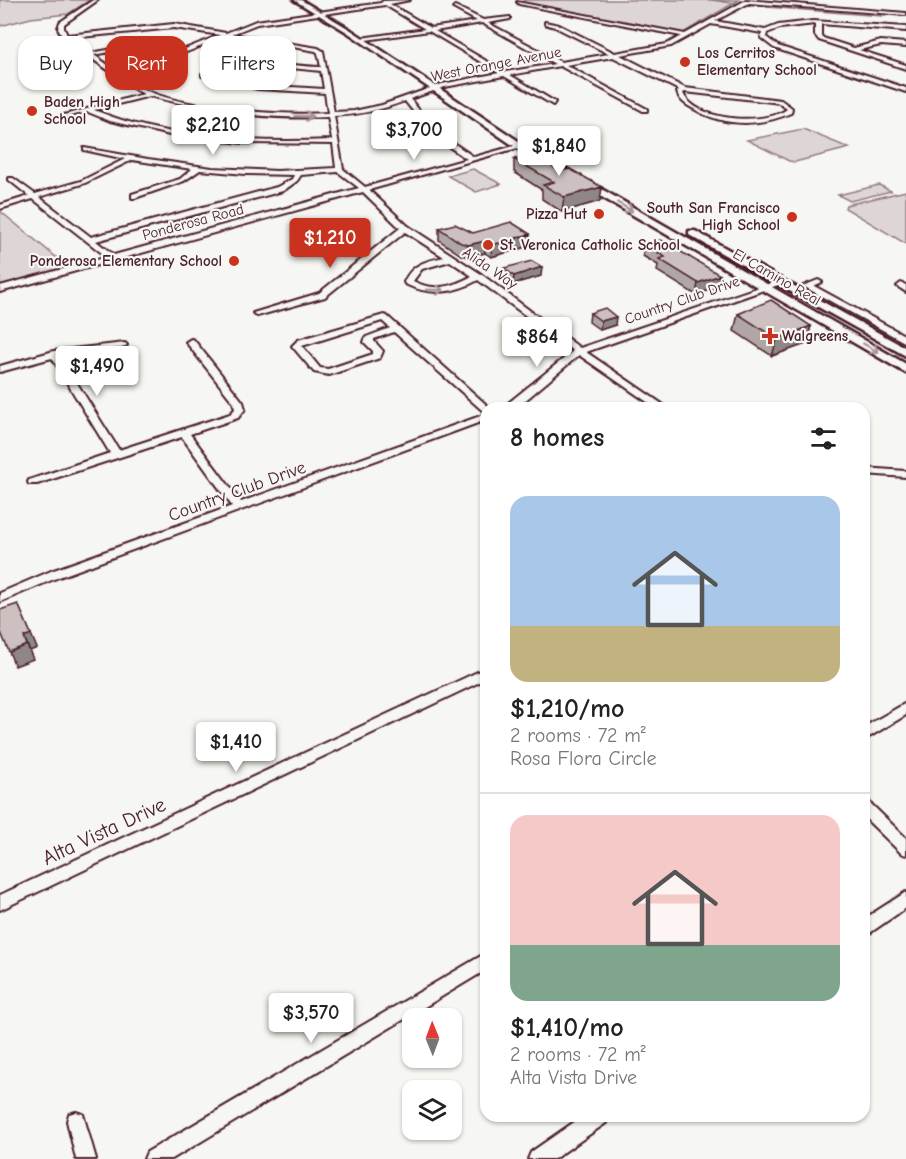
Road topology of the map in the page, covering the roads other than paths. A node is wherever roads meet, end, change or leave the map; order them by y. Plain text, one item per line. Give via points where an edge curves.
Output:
1 (96, 0) edge
2 (297, 0) edge
3 (311, 0) edge
4 (408, 0) edge
5 (843, 0) edge
6 (382, 2) edge
7 (746, 2) edge
8 (519, 3) dead end
9 (455, 7) dead end
10 (843, 9) junction
11 (331, 11) junction
12 (320, 13) junction
13 (906, 14) edge
14 (508, 18) dead end
15 (482, 22) junction
16 (710, 22) junction
17 (547, 23) dead end
18 (818, 23) junction
19 (906, 29) edge
20 (430, 30) junction
21 (765, 32) junction
22 (226, 34) junction
23 (64, 36) edge
24 (83, 36) edge
25 (687, 36) junction
26 (373, 38) junction
27 (362, 40) junction
28 (906, 45) edge
29 (188, 49) edge
30 (852, 50) junction
31 (617, 56) junction
32 (563, 65) junction
33 (906, 67) edge
34 (324, 69) junction
35 (506, 75) junction
36 (444, 85) junction
37 (434, 89) junction
38 (143, 90) edge
39 (684, 90) junction
40 (906, 90) edge
41 (327, 91) junction
42 (150, 94) junction
43 (407, 99) junction
44 (553, 103) dead end
45 (87, 110) junction
46 (645, 110) dead end
47 (331, 115) junction
48 (62, 117) dead end
49 (335, 142) junction
50 (532, 142) junction
51 (520, 146) junction
52 (86, 149) dead end
53 (132, 158) junction
54 (471, 158) junction
55 (200, 167) junction
56 (340, 170) junction
57 (299, 172) junction
58 (11, 179) dead end
59 (364, 189) junction
60 (135, 196) dead end
61 (34, 197) junction
62 (0, 207) edge
63 (405, 228) junction
64 (90, 240) junction
65 (113, 258) junction
66 (449, 259) junction
67 (478, 276) junction
68 (818, 282) dead end
69 (780, 283) junction
70 (766, 288) junction
71 (0, 289) edge
72 (257, 313) dead end
73 (395, 329) junction
74 (906, 340) edge
75 (191, 342) dead end
76 (122, 345) dead end
77 (579, 351) junction
78 (906, 353) edge
79 (54, 354) junction
80 (0, 369) edge
81 (906, 369) edge
82 (518, 402) edge
83 (654, 402) edge
84 (480, 404) edge
85 (480, 419) edge
86 (185, 434) junction
87 (116, 454) junction
88 (870, 471) edge
89 (906, 474) edge
90 (33, 482) dead end
91 (239, 508) junction
92 (0, 598) edge
93 (480, 676) edge
94 (906, 708) edge
95 (870, 730) edge
96 (870, 813) edge
97 (906, 848) edge
98 (906, 899) edge
99 (0, 903) edge
100 (870, 925) edge
101 (480, 965) edge
102 (76, 1121) dead end
103 (590, 1122) edge
104 (86, 1159) edge
105 (154, 1159) edge
106 (538, 1159) edge

1 - 23 street via 65,20 61,28
2 - 12 main road, El Camino Real
3 - 11 main road, El Camino Real
4 - 6 street
5 - 10 street
6 - 11 street
6 - 20 street
7 - 10 street
7 - 16 street, West Orange Avenue
8 - 25 street
9 - 15 street
10 - 13 street
11 - 12 street
11 - 26 main road, El Camino Real
12 - 22 street via 256,23
12 - 27 main road, El Camino Real
14 - 15 street
15 - 20 street
15 - 32 street
16 - 21 street
16 - 25 street, West Orange Avenue
17 - 31 street
18 - 19 street
18 - 21 street via 785,24
18 - 30 street via 821,39
20 - 26 street
20 - 35 street
21 - 40 street via 763,37 776,48
22 - 24 street via 174,26
22 - 29 street
22 - 34 street via 318,50
25 - 31 street, West Orange Avenue via 669,45
26 - 27 street
26 - 36 main road, El Camino Real
27 - 37 main road, El Camino Real
28 - 30 street via 881,43
30 - 33 street
31 - 32 street, West Orange Avenue
31 - 39 street
32 - 35 street, West Orange Avenue
32 - 46 street
34 - 41 street
34 - 41 street via 242,60 204,75 258,87
35 - 36 street, West Orange Avenue
35 - 44 street
36 - 37 street, West Orange Avenue
36 - 50 main road, El Camino Real
37 - 43 street, West Orange Avenue
37 - 51 main road, El Camino Real
38 - 42 street, West Orange Avenue
39 - 39 street via 772,100 790,109 784,115 756,121 720,118 692,109 681,98 680,92
41 - 47 street
42 - 45 street
42 -> 47 street, West Orange Avenue via 234,111
43 - 47 street, West Orange Avenue
43 - 54 street via 440,140
45 - 48 street
45 - 49 street via 143,127 221,139
47 - 49 street
49 - 56 street
50 - 51 street, Ponderosa Road
50 - 69 main road, El Camino Real
51 - 54 street, Ponderosa Road
51 -> 70 main road, El Camino Real
52 - 53 street
53 - 55 street
53 - 61 street via 98,177
54 - 59 street, Ponderosa Road
55 - 57 street
55 - 60 street via 182,180
56 - 57 street
56 - 59 street, Alida Way
57 - 64 street via 295,180 280,189
58 - 61 street
59 - 63 street, Alida Way
59 - 65 street, Ponderosa Road
61 - 62 street
61 - 64 street
63 - 66 street, Alida Way
63 - 72 street via 322,295
64 - 65 street
65 - 71 street, Ponderosa Road
66 - 67 street, Alida Way
66 -> 67 street via 421,266 411,272 408,282 430,291 448,290
67 - 77 street, Alida Way
68 - 74 street via 807,286
69 - 70 street, Country Club Drive
69 - 78 main road, El Camino Real
70 - 77 street, Country Club Drive
70 -> 81 main road, El Camino Real
73 - 73 street via 384,318 301,342 298,348 317,370 329,372 375,358 379,353 369,342 370,337
73 - 84 street
75 - 86 street via 240,409 228,419
76 - 79 street
77 - 82 street, Country Club Drive
77 - 83 street, Alida Way
79 - 80 street
79 - 87 street
85 - 91 street, Country Club Drive
86 - 87 street
86 - 91 street
87 - 90 street
88 - 89 street
91 - 92 street, Country Club Drive
93 - 99 street, Alta Vista Drive
94 - 95 street
96 - 97 street
98 - 100 street
101 - 105 street
102 - 104 street
103 - 106 street

